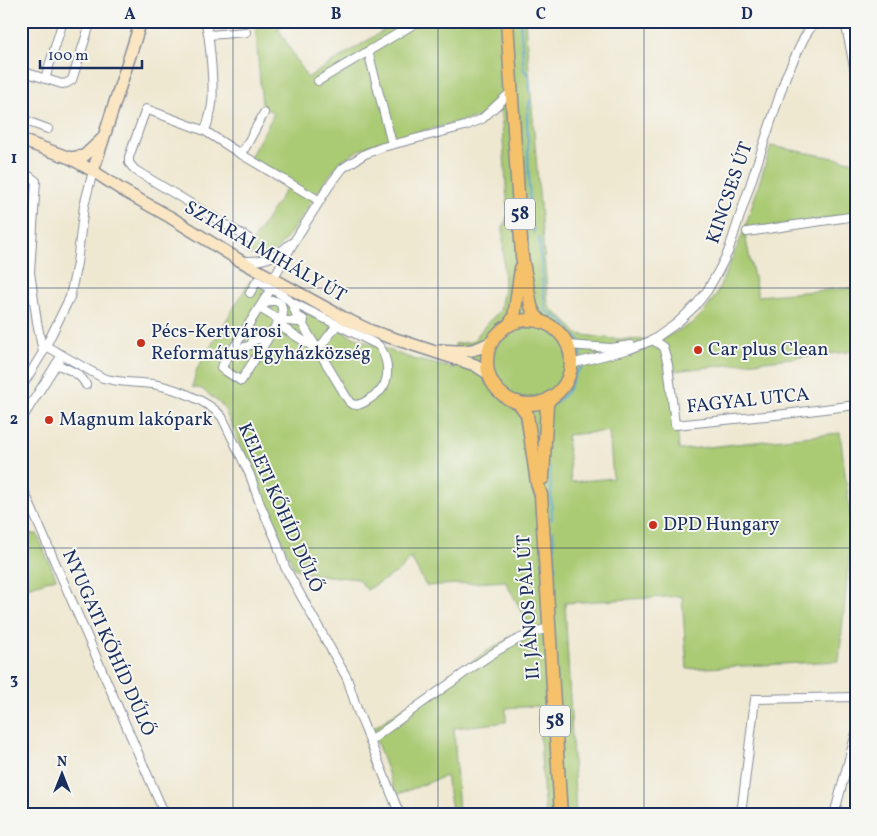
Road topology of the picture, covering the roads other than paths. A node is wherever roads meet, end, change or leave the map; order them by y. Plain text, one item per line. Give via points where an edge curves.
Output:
1 (63, 21) edge
2 (91, 21) edge
3 (141, 21) edge
4 (205, 21) edge
5 (419, 21) edge
6 (507, 21) edge
7 (815, 21) edge
8 (845, 21) edge
9 (246, 32) dead end
10 (208, 35) junction
11 (368, 51) junction
12 (21, 71) edge
13 (856, 78) edge
14 (45, 79) junction
15 (318, 81) dead end
16 (512, 91) junction
17 (163, 105) dead end
18 (177, 110) dead end
19 (264, 113) dead end
20 (160, 114) junction
21 (189, 115) dead end
22 (21, 119) edge
23 (174, 119) junction
24 (187, 124) junction
25 (48, 129) dead end
26 (205, 131) junction
27 (105, 135) junction
28 (21, 140) edge
29 (392, 144) junction
30 (240, 153) junction
31 (70, 158) junction
32 (21, 170) edge
33 (93, 171) junction
34 (320, 201) junction
35 (856, 216) edge
36 (746, 232) dead end
37 (248, 238) dead end
38 (295, 240) junction
39 (522, 256) junction
40 (239, 260) junction
41 (272, 284) junction
42 (250, 293) dead end
43 (281, 298) junction
44 (291, 302) junction
45 (259, 308) junction
46 (306, 310) junction
47 (272, 315) junction
48 (322, 318) junction
49 (301, 321) junction
50 (278, 322) junction
51 (541, 322) junction
52 (249, 324) junction
53 (337, 325) junction
54 (509, 325) junction
55 (284, 329) junction
56 (266, 339) junction
57 (653, 340) junction
58 (493, 341) junction
59 (252, 343) junction
60 (567, 345) junction
61 (638, 345) junction
62 (45, 349) junction
63 (426, 349) junction
64 (318, 350) junction
65 (232, 351) junction
66 (62, 355) junction
67 (254, 359) junction
68 (56, 364) junction
69 (569, 372) junction
70 (489, 374) junction
71 (86, 386) dead end
72 (21, 388) edge
73 (551, 397) junction
74 (518, 402) junction
75 (856, 405) edge
76 (21, 420) edge
77 (675, 425) junction
78 (676, 434) dead end
79 (21, 484) edge
80 (541, 495) junction
81 (549, 628) junction
82 (856, 698) edge
83 (856, 733) edge
84 (370, 742) junction
85 (164, 815) edge
86 (400, 815) edge
87 (561, 815) edge
88 (741, 815) edge
89 (834, 815) edge

1 - 14 street
2 - 14 street via 72,80 62,84
3 - 27 street
4 - 10 street
5 - 11 street
6 - 16 main road, 58
7 - 57 street, KINCSES ÚT via 786,76 728,252 719,270 696,305
8 - 13 street
9 - 10 street
10 - 26 street via 212,104
11 - 15 street
11 - 29 street
12 - 14 street
16 - 29 street via 482,120
16 - 39 main road, 58
17 - 20 street
18 - 23 street
19 - 30 street via 246,148
20 - 23 street
20 - 37 street via 146,109 129,163 135,170
21 - 24 street
22 - 25 street
23 - 24 street
24 - 26 street
26 - 30 street
27 - 31 street via 89,153
27 - 33 street
28 - 31 street, SZTÁRAI MIHÁLY ÚT
29 - 34 street via 352,161
30 - 34 street
31 - 33 street, SZTÁRAI MIHÁLY ÚT
32 - 62 street via 36,181 30,272 36,322
33 - 40 street, SZTÁRAI MIHÁLY ÚT
33 - 62 street via 84,206 70,297
34 - 38 street
35 - 36 street
38 - 40 street via 270,259 256,262
38 - 41 street
39 - 51 main road, 58 via 531,306
39 - 54 main road, 58 via 514,317
40 - 41 street, SZTÁRAI MIHÁLY ÚT
41 - 42 street via 257,281
41 - 43 street
41 - 45 street
41 - 63 street, SZTÁRAI MIHÁLY ÚT via 371,331
43 - 44 street
43 - 45 street via 266,302
43 - 47 street
43 - 50 street via 283,314
44 - 46 street
44 - 49 street
45 - 47 street
45 - 52 street
46 - 48 street
46 - 49 street
47 - 50 street
48 - 49 street
48 - 53 street
49 - 50 street
49 - 64 street
50 - 55 street
50 - 56 street
51 - 54 main road via 527,320
51 - 60 main road, 58 via 556,331
52 - 59 street
52 - 65 street
53 - 64 street
53 - 64 street via 382,350 387,370 381,390 363,404 353,405
54 - 58 main road, 58
55 - 56 street via 275,330
55 - 64 street
56 - 59 street
56 - 67 street
57 - 61 street, KINCSES ÚT
57 - 77 street, FAGYAL UTCA via 663,347 668,364
58 - 63 street, SZTÁRAI MIHÁLY ÚT via 469,352
58 - 70 main road via 487,360
59 - 65 street
59 - 67 street
60 - 61 street via 611,348
60 - 69 main road
61 - 69 street via 580,361
62 - 66 street, KELETI KŐHÍD DŰLŐ
62 - 72 street
63 - 70 street, SZTÁRAI MIHÁLY ÚT via 475,365
65 - 67 street via 221,368 241,381
66 - 68 street
66 - 84 street, KELETI KŐHÍD DŰLŐ via 103,378 151,384 199,399 222,417 250,475 285,567 347,678
68 - 71 street via 78,375
68 - 76 street
69 - 73 main road, 58 via 564,384
70 - 74 main road via 499,391
73 - 74 main road via 535,403
73 - 80 main road, 58 via 547,404
74 - 80 main road, II. JÁNOS PÁL ÚT / 58 via 527,414
75 - 77 street, FAGYAL UTCA
77 - 78 street
79 - 85 street, NYUGATI KŐHÍD DŰLŐ
80 - 81 main road, II. JÁNOS PÁL ÚT / 58
81 - 84 street via 506,646
81 - 87 main road, II. JÁNOS PÁL ÚT / 58
82 - 88 street via 755,699
83 - 89 street
84 - 86 street, KELETI KŐHÍD DŰLŐ

